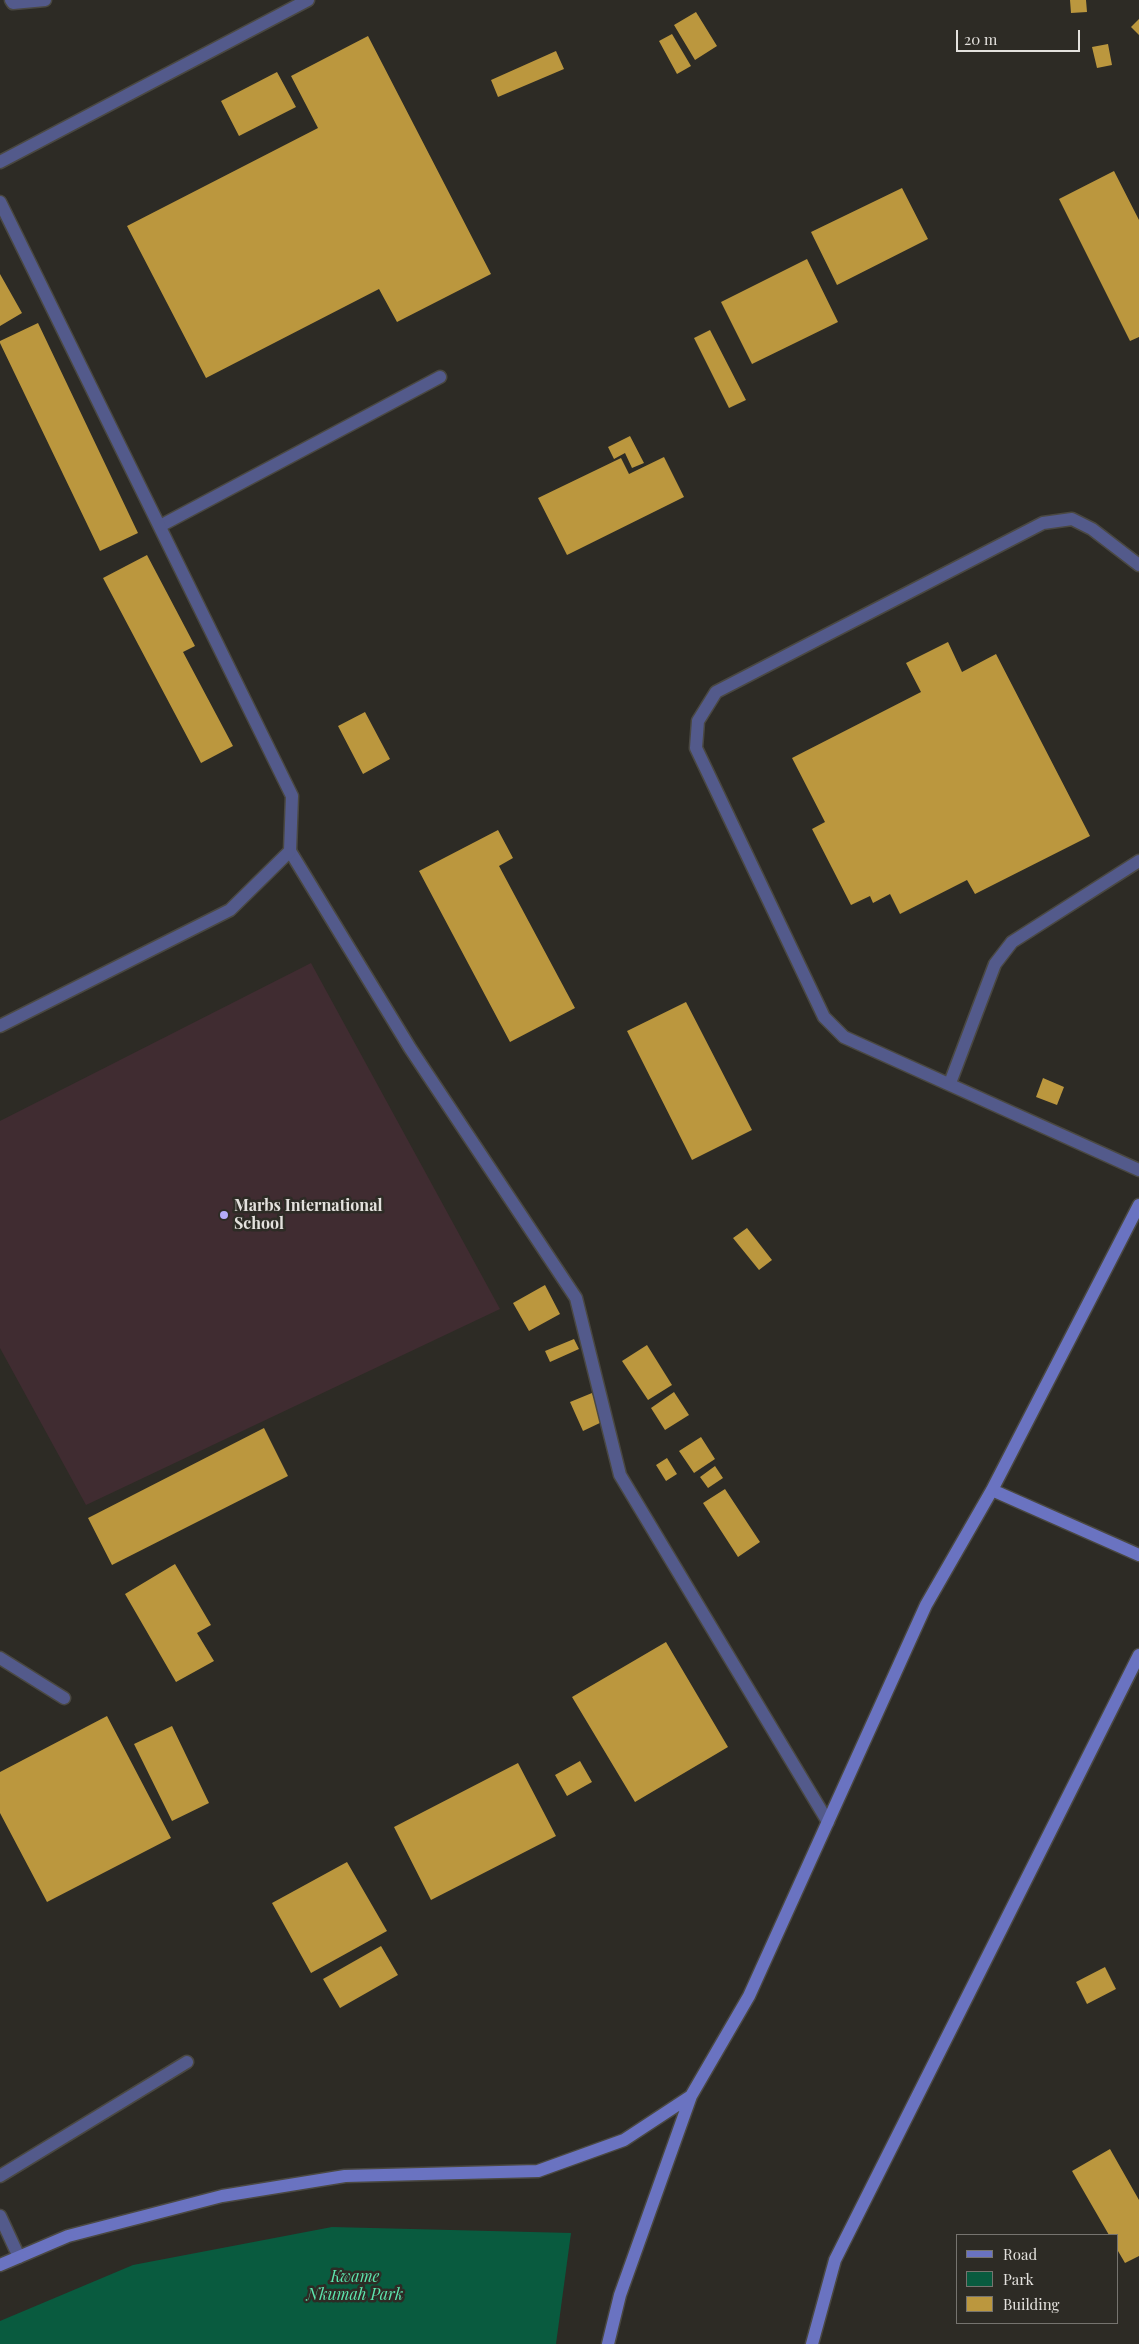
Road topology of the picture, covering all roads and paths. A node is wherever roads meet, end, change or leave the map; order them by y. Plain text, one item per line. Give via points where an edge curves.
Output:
1 (11, 0) edge
2 (45, 0) edge
3 (308, 0) edge
4 (0, 162) edge
5 (0, 202) edge
6 (440, 377) dead end
7 (160, 526) junction
8 (1139, 565) edge
9 (290, 851) junction
10 (1139, 861) edge
11 (0, 1026) edge
12 (950, 1083) junction
13 (1139, 1170) edge
14 (1139, 1205) edge
15 (992, 1490) junction
16 (1139, 1556) edge
17 (1139, 1655) edge
18 (0, 1658) edge
19 (64, 1698) dead end
20 (828, 1822) junction
21 (187, 2062) dead end
22 (691, 2096) junction
23 (0, 2176) edge
24 (0, 2216) edge
25 (19, 2257) junction
26 (0, 2265) edge
27 (608, 2344) edge
28 (812, 2344) edge

1 - 2 street via 13,3
3 - 4 street
5 - 7 street
6 - 7 street
7 - 9 street via 292,796
8 - 12 street via 1092,529 1072,519 1043,524 716,692 698,721 696,748 824,1017 844,1037
9 - 11 street via 230,910
9 - 20 street via 410,1048 576,1298 620,1475
10 - 12 street via 1012,942 995,964
12 - 13 street
14 - 15 main road
15 - 16 main road
15 - 20 main road via 926,1605
17 - 28 main road via 834,2260
18 - 19 street
20 - 22 main road via 749,1996
21 - 23 street
22 - 25 main road via 624,2140 538,2171 345,2176 222,2196 68,2236
22 - 27 main road via 620,2295
24 - 25 street
25 - 26 main road

